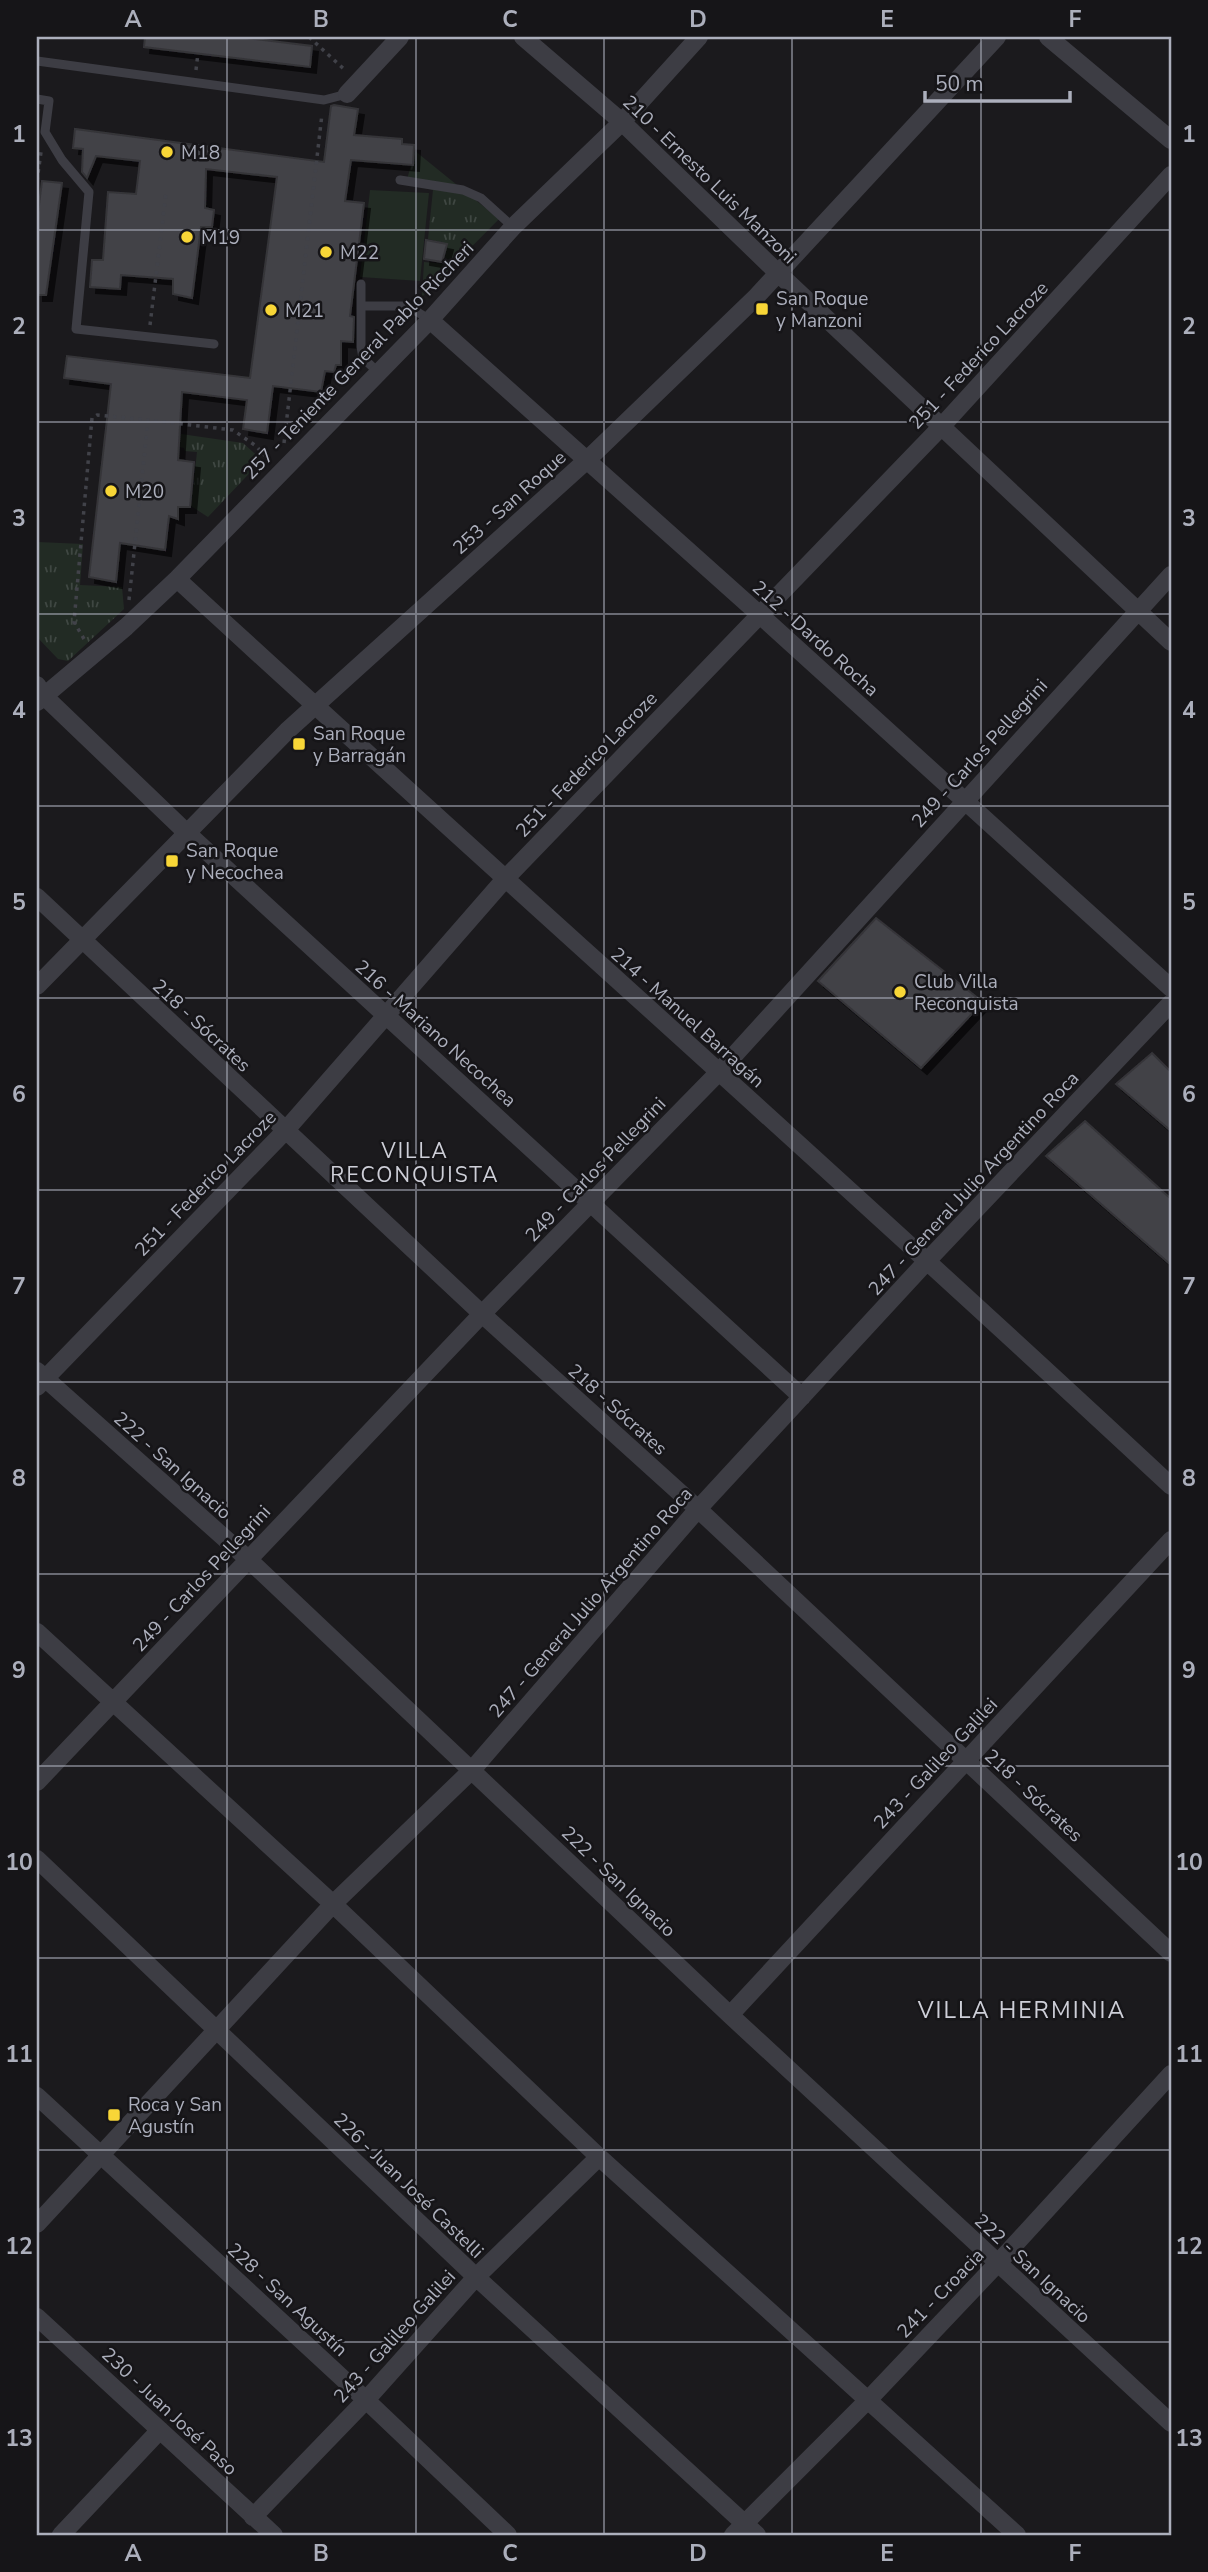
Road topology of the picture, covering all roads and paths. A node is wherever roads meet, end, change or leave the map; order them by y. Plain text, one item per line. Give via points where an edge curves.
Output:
1 (309, 37) edge
2 (400, 37) edge
3 (523, 37) edge
4 (699, 37) edge
5 (997, 37) edge
6 (1048, 37) edge
7 (37, 61) edge
8 (353, 88) junction
9 (37, 99) edge
10 (324, 100) junction
11 (622, 122) junction
12 (45, 132) junction
13 (1171, 140) edge
14 (1171, 175) edge
15 (400, 180) dead end
16 (37, 181) edge
17 (166, 193) dead end
18 (513, 227) junction
19 (779, 274) junction
20 (360, 284) dead end
21 (361, 306) junction
22 (430, 320) junction
23 (149, 337) junction
24 (214, 344) dead end
25 (379, 373) junction
26 (148, 420) junction
27 (941, 426) junction
28 (587, 460) junction
29 (280, 473) junction
30 (1171, 575) edge
31 (177, 579) junction
32 (1138, 610) junction
33 (759, 614) junction
34 (126, 627) junction
35 (1171, 642) edge
36 (93, 656) junction
37 (39, 695) edge
38 (315, 706) junction
39 (964, 802) junction
40 (187, 832) junction
41 (505, 879) junction
42 (37, 897) edge
43 (80, 940) junction
44 (37, 986) edge
45 (1171, 988) edge
46 (1171, 1003) edge
47 (385, 1016) junction
48 (718, 1073) junction
49 (285, 1131) junction
50 (591, 1203) junction
51 (928, 1260) junction
52 (482, 1314) junction
53 (40, 1379) edge
54 (803, 1397) junction
55 (1171, 1486) edge
56 (698, 1509) junction
57 (1171, 1540) edge
58 (248, 1559) junction
59 (37, 1632) edge
60 (114, 1701) junction
61 (966, 1760) junction
62 (472, 1770) junction
63 (37, 1782) edge
64 (37, 1859) edge
65 (333, 1904) junction
66 (1171, 1953) edge
67 (730, 2015) junction
68 (215, 2030) junction
69 (1171, 2074) edge
70 (37, 2096) edge
71 (100, 2154) junction
72 (599, 2157) junction
73 (37, 2224) edge
74 (997, 2264) junction
75 (476, 2277) junction
76 (37, 2317) edge
77 (869, 2399) junction
78 (366, 2400) junction
79 (1171, 2423) edge
80 (160, 2430) junction
81 (253, 2517) junction
82 (745, 2531) edge
83 (61, 2535) edge
84 (274, 2535) edge
85 (508, 2535) edge
86 (1017, 2535) edge

1 - 8 path
2 - 8 street
3 - 11 street, 210 - Ernesto Luis Manzoni
4 - 11 street, 257 - Teniente General Pablo Riccheri
5 - 19 street, 253 - San Roque
6 - 13 street
7 - 10 lane
8 - 10 lane
9 - 12 lane via 49,101
10 - 29 path
11 - 18 street, 257 - Teniente General Pablo Riccheri
11 - 19 street, 210 - Ernesto Luis Manzoni
12 - 16 path
12 - 23 lane via 89,192 76,329
14 - 27 street, 251 - Federico Lacroze
15 - 18 lane via 463,190 481,198
17 - 23 path
18 - 22 street, 257 - Teniente General Pablo Riccheri
19 - 27 street, 210 - Ernesto Luis Manzoni
19 - 28 street, 253 - San Roque
20 - 21 lane
21 - 22 lane via 408,306
21 - 25 lane via 360,347 363,358
22 - 25 street, 257 - Teniente General Pablo Riccheri
22 - 28 street, 212 - Dardo Rocha
23 - 24 lane
25 - 29 street, 257 - Teniente General Pablo Riccheri
26 - 29 path via 233,430 256,446
26 - 34 path
26 - 36 path via 92,418 74,622
27 - 32 street, 210 - Ernesto Luis Manzoni
27 - 33 street, 251 - Federico Lacroze
28 - 33 street, 212 - Dardo Rocha
28 - 38 street, 253 - San Roque
29 - 31 street, 257 - Teniente General Pablo Riccheri
30 - 32 street, 249 - Carlos Pellegrini
31 - 34 street, 257 - Teniente General Pablo Riccheri
31 - 38 street, 214 - Manuel Barragán
32 - 35 street, 210 - Ernesto Luis Manzoni
32 - 39 street, 249 - Carlos Pellegrini
33 - 39 street, 212 - Dardo Rocha
33 - 41 street, 251 - Federico Lacroze
34 - 36 street, 257 - Teniente General Pablo Riccheri
36 - 37 street, 257 - Teniente General Pablo Riccheri
37 - 40 street, 216 - Mariano Necochea
38 - 40 street, 253 - San Roque
38 - 41 street, 214 - Manuel Barragán
39 - 45 street, 212 - Dardo Rocha
39 - 48 street, 249 - Carlos Pellegrini
40 - 43 street, 253 - San Roque
40 - 47 street, 216 - Mariano Necochea
41 - 47 street, 251 - Federico Lacroze
41 - 48 street, 214 - Manuel Barragán
42 - 43 street, 218 - Sócrates
43 - 44 street, 253 - San Roque
43 - 49 street, 218 - Sócrates
46 - 51 street, 247 - General Julio Argentino Roca
47 - 49 street, 251 - Federico Lacroze
47 - 50 street, 216 - Mariano Necochea
48 - 50 street, 249 - Carlos Pellegrini
48 - 51 street, 214 - Manuel Barragán
49 - 52 street, 218 - Sócrates
49 - 53 street, 251 - Federico Lacroze
50 - 52 street, 249 - Carlos Pellegrini
50 - 54 street, 216 - Mariano Necochea
51 - 54 street, 247 - General Julio Argentino Roca
51 - 55 street, 214 - Manuel Barragán
52 - 56 street, 218 - Sócrates
52 - 58 street, 249 - Carlos Pellegrini
53 - 58 street, 222 - San Ignacio
54 - 56 street, 247 - General Julio Argentino Roca
56 - 61 street, 218 - Sócrates
56 - 62 street, 247 - General Julio Argentino Roca
57 - 61 street, 243 - Galileo Galilei
58 - 60 street, 249 - Carlos Pellegrini
58 - 62 street, 222 - San Ignacio
59 - 60 street
60 - 63 street, 249 - Carlos Pellegrini
60 - 65 street
61 - 66 street, 218 - Sócrates
61 - 67 street, 243 - Galileo Galilei
62 - 65 street, 247 - General Julio Argentino Roca
62 - 67 street, 222 - San Ignacio
64 - 68 street, 226 - Juan José Castelli
65 - 68 street, 247 - General Julio Argentino Roca
65 - 72 street
67 - 74 street, 222 - San Ignacio
68 - 71 street, 247 - General Julio Argentino Roca
68 - 75 street, 226 - Juan José Castelli
69 - 74 street, 241 - Croacia
70 - 71 street, 228 - San Agustín
71 - 73 street, 247 - General Julio Argentino Roca
71 - 78 street, 228 - San Agustín
72 - 75 street, 243 - Galileo Galilei
72 - 77 street
74 - 77 street, 241 - Croacia
74 - 79 street, 222 - San Ignacio
75 - 78 street, 243 - Galileo Galilei
75 - 82 street, 226 - Juan José Castelli
76 - 80 street, 230 - Juan José Paso
77 - 82 street, 241 - Croacia
77 - 86 street
78 - 81 street, 243 - Galileo Galilei
78 - 85 street, 228 - San Agustín
80 - 81 street, 230 - Juan José Paso
80 - 83 street
81 - 84 street, 230 - Juan José Paso

